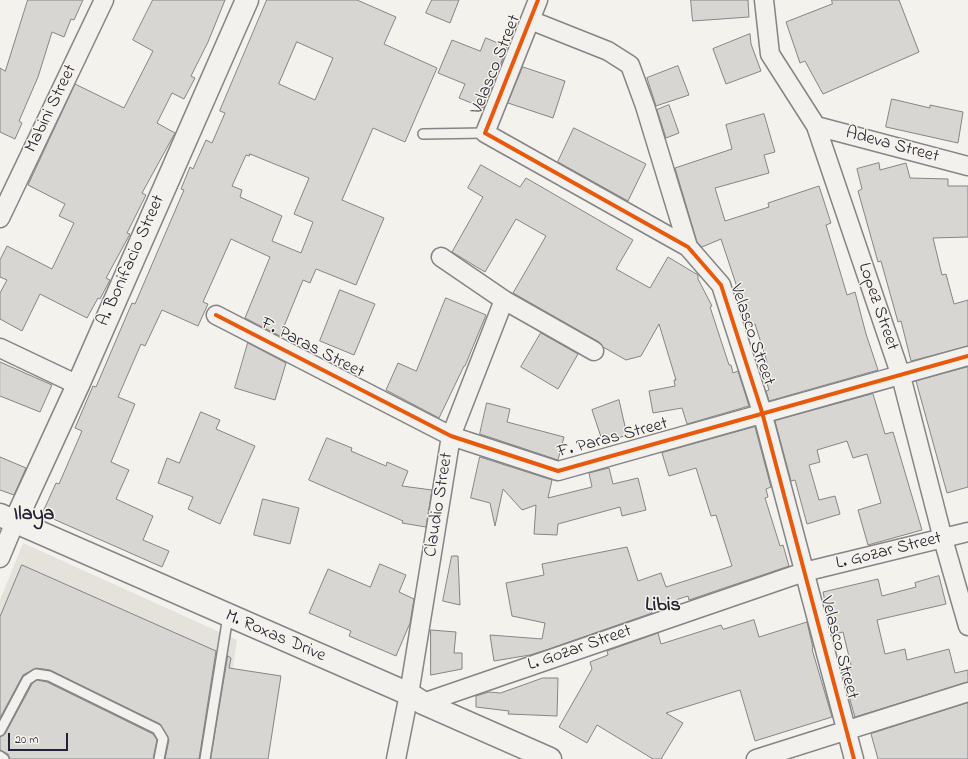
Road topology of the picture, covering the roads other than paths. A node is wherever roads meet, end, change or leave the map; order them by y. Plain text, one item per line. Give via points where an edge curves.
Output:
1 (104, 0) edge
2 (247, 0) edge
3 (538, 0) edge
4 (764, 0) edge
5 (530, 20) junction
6 (816, 126) junction
7 (485, 133) junction
8 (423, 134) dead end
9 (968, 166) edge
10 (0, 218) edge
11 (688, 247) junction
12 (441, 257) dead end
13 (504, 300) junction
14 (216, 315) dead end
15 (0, 348) edge
16 (594, 350) dead end
17 (968, 356) edge
18 (900, 376) junction
19 (78, 385) junction
20 (762, 412) junction
21 (451, 436) junction
22 (8, 518) edge
23 (968, 532) edge
24 (943, 539) junction
25 (0, 558) edge
26 (804, 572) junction
27 (228, 616) junction
28 (968, 626) edge
29 (968, 692) edge
30 (416, 698) junction
31 (0, 730) edge
32 (846, 730) junction
33 (0, 756) edge
34 (4, 759) edge
35 (159, 759) edge
36 (205, 759) edge
37 (396, 759) edge
38 (550, 759) edge
39 (756, 759) edge
40 (854, 759) edge

1 - 10 street, Mabini Street
2 - 19 main road, A. Bonifacio Street
3 - 5 street, Velasco Street
4 - 6 street, Lopez Street via 770,54
5 - 7 street, Velasco Street
5 - 11 street via 608,51 630,65
6 - 9 street, Adeva Street
6 - 18 street, Lopez Street
7 - 8 lane
7 - 11 street, Velasco Street
11 - 20 street, Velasco Street via 721,285
12 - 13 street
13 - 16 street
13 - 21 street, Claudio Street
14 - 21 street, F. Paras Street
15 - 19 street
17 - 18 street, F. Paras Street
18 - 20 street, F. Paras Street
18 - 24 street, Lopez Street
19 - 22 main road, A. Bonifacio Street
20 - 21 street, F. Paras Street via 558,471
20 - 26 street, Velasco Street
21 - 30 street, Claudio Street
22 - 25 street
22 - 27 main road, M. Roxas Drive
23 - 24 street, L. Gozar Street
24 - 26 street, L. Gozar Street
24 - 28 street, Lopez Street
26 - 30 street, L. Gozar Street
26 - 32 street, Velasco Street
27 - 30 main road, M. Roxas Drive
27 - 36 lane
29 - 32 street
30 - 37 street, Claudio Street
30 - 38 main road, M. Roxas Drive
31 - 35 lane via 27,680 36,674 49,676 157,729 163,738
32 - 39 street
32 - 40 street, Velasco Street
33 - 34 lane

